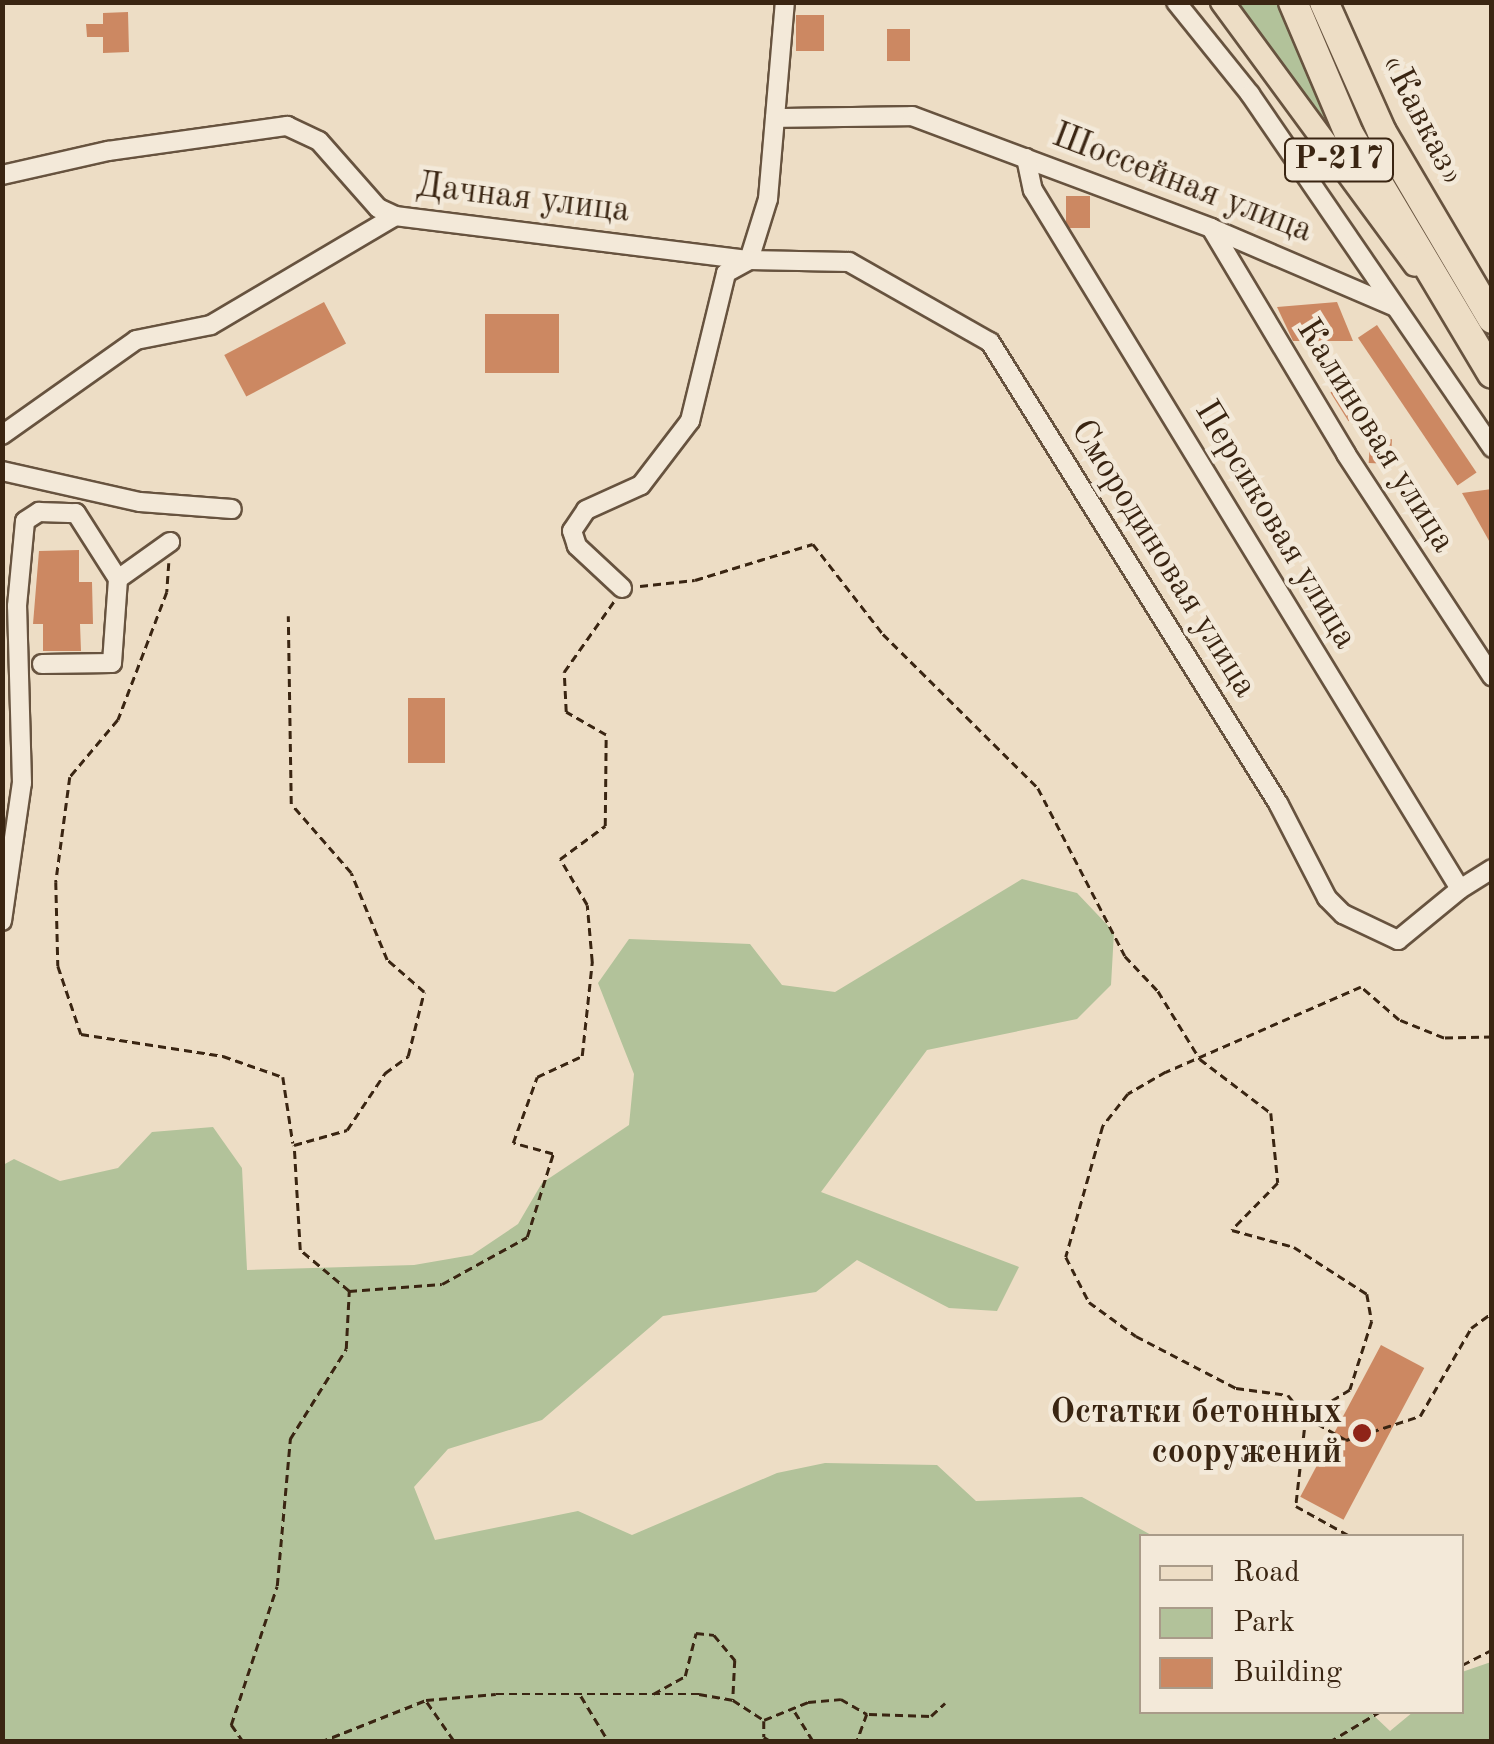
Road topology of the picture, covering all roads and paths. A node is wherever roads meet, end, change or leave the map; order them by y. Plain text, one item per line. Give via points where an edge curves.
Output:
1 (785, 2) edge
2 (1176, 2) edge
3 (1222, 2) edge
4 (1294, 2) edge
5 (1324, 2) edge
6 (775, 118) junction
7 (1026, 158) junction
8 (2, 175) edge
9 (396, 216) junction
10 (1211, 228) junction
11 (749, 260) junction
12 (1395, 307) junction
13 (1456, 318) junction
14 (1492, 319) edge
15 (1492, 374) edge
16 (2, 434) edge
17 (1492, 448) edge
18 (2, 471) edge
19 (232, 509) dead end
20 (170, 542) joint
21 (118, 580) junction
22 (622, 588) junction
23 (288, 616) dead end
24 (42, 664) dead end
25 (1492, 676) edge
26 (11, 720) edge
27 (1492, 869) edge
28 (1460, 889) junction
29 (2, 921) edge
30 (1492, 1037) edge
31 (1200, 1059) junction
32 (294, 1144) junction
33 (348, 1291) junction
34 (1492, 1313) edge
35 (1306, 1417) junction
36 (1346, 1534) edge
37 (1492, 1650) edge
38 (1464, 1664) edge
39 (580, 1694) junction
40 (652, 1694) junction
41 (426, 1700) junction
42 (733, 1700) junction
43 (945, 1703) dead end
44 (794, 1711) junction
45 (867, 1714) junction
46 (1377, 1714) edge
47 (764, 1720) junction
48 (243, 1742) edge
49 (320, 1742) edge
50 (455, 1742) edge
51 (610, 1742) edge
52 (772, 1742) edge
53 (814, 1742) edge
54 (858, 1742) edge
55 (1328, 1742) edge

1 - 6 street
2 - 12 street via 1250,94
3 - 13 main road, Р-217
4 - 13 highway, «Кавказ» / Р-217 via 1349,134
5 - 14 highway, «Кавказ» / Р-217 via 1382,132
6 - 7 street, Шоссейная улица via 912,116
6 - 11 street via 768,199
7 - 10 street, Шоссейная улица
7 - 28 street, Персиковая улица via 1032,190
8 - 9 street via 108,151 287,126 319,140 378,208
9 - 11 street, Дачная улица
9 - 16 street, Дачная улица via 211,325 136,340
10 - 12 street, Шоссейная улица
10 - 25 street, Калиновая улица via 1346,454
11 - 22 street via 726,273 690,421 641,486 586,510 572,531 577,546
11 - 28 street, Смородиновая улица via 849,262 990,342 1278,803 1327,898 1343,914 1398,940
12 - 17 street
13 - 15 highway, «Кавказ» / Р-217
18 - 19 street via 140,502
20 - 21 street
20 - 32 path via 167,592 118,720 70,778 56,882 58,966 81,1034 223,1056 283,1077
21 - 24 street via 112,663
21 - 26 street via 76,513 39,512 25,521
22 - 31 path via 695,580 813,544 883,634 1038,788 1125,956 1158,991
22 - 33 path via 564,672 566,712 606,735 605,826 560,859 587,904 592,962 582,1056 537,1077 512,1143 553,1154 527,1236 442,1284
23 - 32 path via 291,804 351,873 387,960 424,992 408,1056 385,1073 347,1130
26 - 29 street via 22,783
27 - 28 street
30 - 31 path via 1444,1038 1399,1020 1361,987
31 - 35 path via 1271,1113 1278,1183 1232,1230 1294,1247 1367,1294 1372,1321 1350,1390
31 - 35 path via 1128,1094 1104,1126 1071,1230 1071,1277 1090,1302 1186,1367 1236,1388 1288,1395
32 - 33 path via 300,1250
33 - 48 path via 346,1349 290,1439 277,1586 231,1724
34 - 35 path via 1470,1328 1420,1416 1346,1440
35 - 36 path via 1296,1506
37 - 38 path
39 - 40 path
39 - 41 path
39 - 51 path
40 - 42 path
40 - 42 path via 685,1676 696,1633 714,1635 735,1660
41 - 49 path
41 - 50 path
42 - 47 path
43 - 45 path via 930,1716
44 - 45 path via 808,1702 841,1699
44 - 47 path
44 - 53 path
45 - 54 path
46 - 55 path
47 - 52 path via 764,1737

